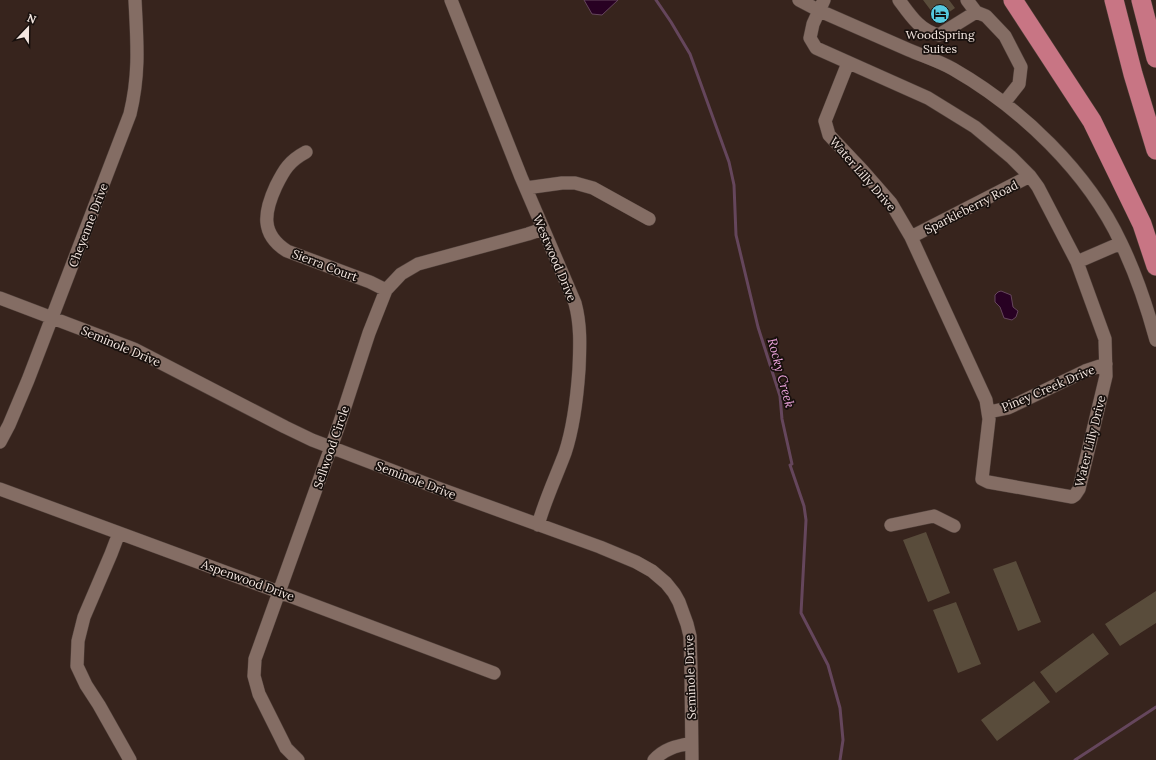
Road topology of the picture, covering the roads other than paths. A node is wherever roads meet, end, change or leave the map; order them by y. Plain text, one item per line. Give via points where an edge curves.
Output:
1 (135, 0) edge
2 (452, 0) edge
3 (799, 0) edge
4 (899, 0) edge
5 (966, 0) edge
6 (1013, 0) edge
7 (1114, 0) edge
8 (1141, 0) edge
9 (822, 5) edge
10 (976, 12) junction
11 (1156, 58) edge
12 (848, 63) junction
13 (1004, 103) junction
14 (1156, 150) edge
15 (306, 152) dead end
16 (1030, 176) junction
17 (526, 188) junction
18 (649, 219) dead end
19 (542, 228) junction
20 (911, 237) junction
21 (1121, 243) junction
22 (1077, 262) junction
23 (1156, 266) edge
24 (386, 290) junction
25 (0, 298) edge
26 (52, 318) junction
27 (1156, 340) edge
28 (1106, 364) junction
29 (989, 412) junction
30 (0, 442) edge
31 (331, 447) junction
32 (0, 489) edge
33 (538, 525) junction
34 (890, 525) dead end
35 (954, 526) dead end
36 (119, 532) junction
37 (279, 592) junction
38 (494, 673) dead end
39 (691, 743) junction
40 (130, 760) edge
41 (298, 760) edge
42 (654, 760) edge
43 (692, 760) edge

1 - 26 street, Cheyenne Drive via 138,56 130,114
2 - 17 street, Westwood Drive
3 - 9 street
4 - 10 street via 912,19 930,33 939,35
5 - 10 street
6 - 23 highway via 1092,121 1142,224
7 - 14 highway
8 - 11 highway
9 - 12 street, Water Lilly Drive via 810,38 816,48
9 - 13 street via 953,69
10 - 13 street via 986,16 1005,36 1021,67 1019,84
12 - 16 street, Water Lilly Drive via 928,98 975,127 1011,156
12 - 20 street, Water Lilly Drive via 825,121 828,135 891,202
13 - 21 street via 1048,142 1083,182 1108,217
15 - 24 street, Sierra Court via 294,158 287,166 272,195 266,210 271,236 287,251
16 - 20 street, Sparkleberry Road
16 - 22 street, Water Lilly Drive
17 - 18 street via 575,183 593,188
17 - 19 street, Westwood Drive
19 - 24 street, Sellwood Circle via 418,264 401,274
19 - 33 street, Westwood Drive via 575,303 580,340 577,398 572,428
20 - 29 street, Water Lilly Drive via 986,400
21 - 22 street
21 - 27 street via 1143,294
22 - 28 street, Water Lilly Drive via 1105,339
24 - 31 street, Sellwood Circle
25 - 26 street, Seminole Drive
26 - 30 street, Cheyenne Drive
26 - 31 street, Seminole Drive via 134,349 285,427
28 - 29 street, Piney Creek Drive via 1085,371 1008,408
28 - 29 street, Water Lilly Drive via 1106,376 1079,489 1072,497 982,479
31 - 33 street, Seminole Drive
31 - 37 street, Sellwood Circle
32 - 36 street, Aspenwood Drive
33 - 39 street, Seminole Drive via 636,562 657,575 674,593 684,614 690,636
34 - 35 street via 934,516
36 - 37 street, Aspenwood Drive
36 - 40 street via 84,617 78,641 77,666
37 - 38 street, Aspenwood Drive
37 - 41 street, Sellwood Circle via 255,659 254,676 259,694 286,748
39 - 42 street via 666,750
39 - 43 street, Seminole Drive

